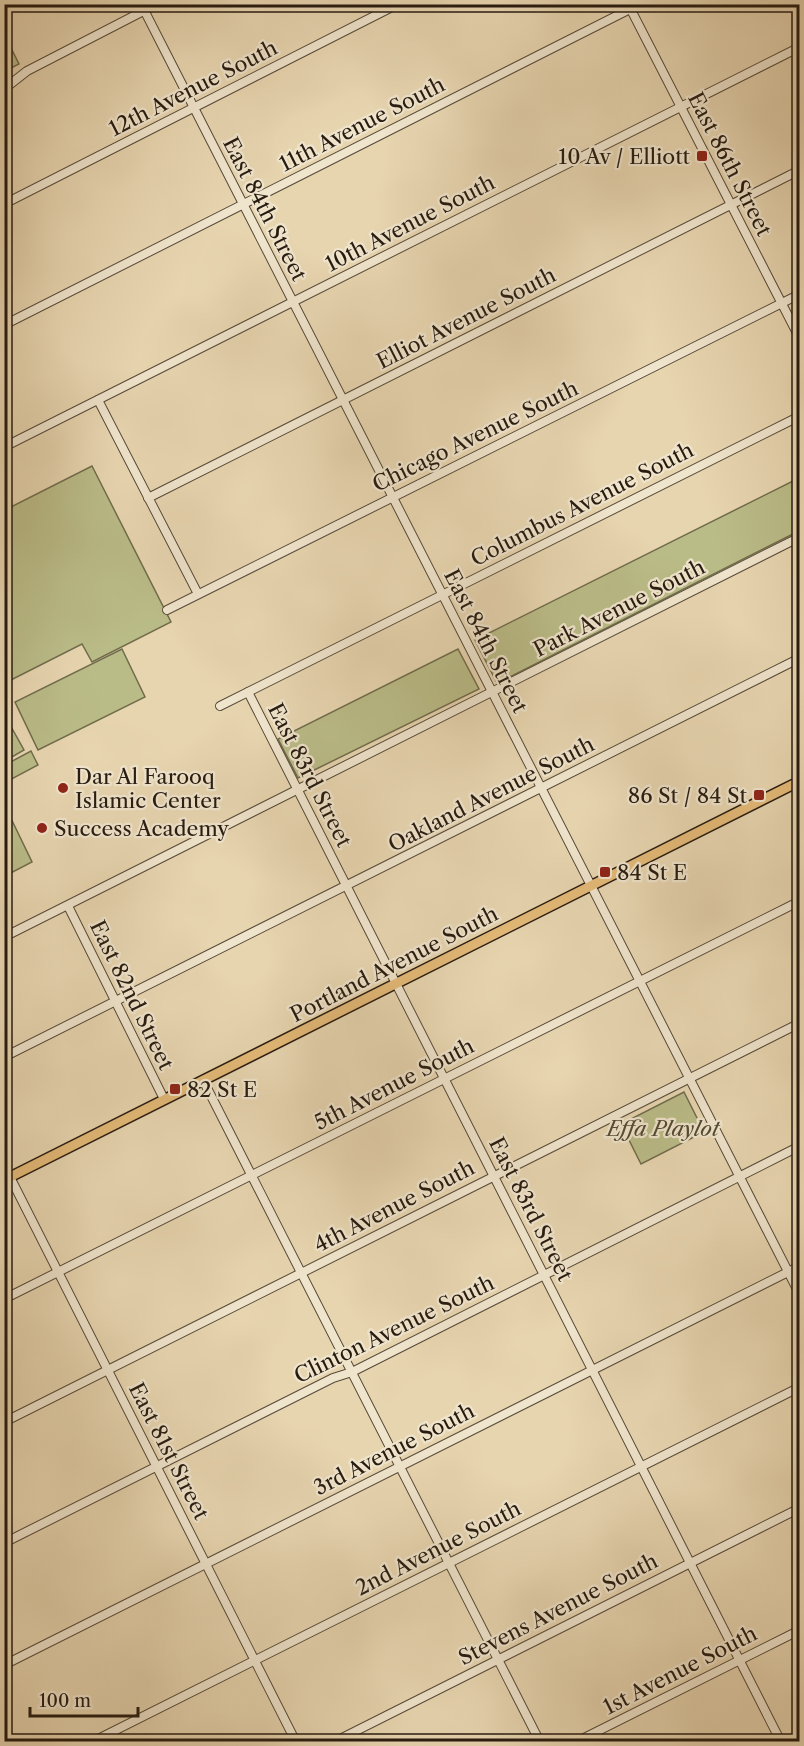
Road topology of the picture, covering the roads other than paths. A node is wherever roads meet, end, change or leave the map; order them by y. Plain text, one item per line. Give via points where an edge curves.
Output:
1 (157, 4) edge
2 (398, 4) edge
3 (640, 4) edge
4 (629, 7) edge
5 (142, 8) edge
6 (800, 47) edge
7 (4, 89) edge
8 (681, 107) junction
9 (193, 108) junction
10 (800, 170) edge
11 (4, 204) edge
12 (243, 205) junction
13 (731, 205) junction
14 (800, 294) edge
15 (292, 303) junction
16 (781, 304) junction
17 (4, 325) edge
18 (800, 339) edge
19 (98, 400) junction
20 (343, 400) junction
21 (800, 416) edge
22 (4, 447) edge
23 (148, 498) junction
24 (392, 498) junction
25 (800, 537) edge
26 (198, 594) junction
27 (442, 594) junction
28 (167, 610) dead end
29 (800, 658) edge
30 (248, 692) junction
31 (492, 692) junction
32 (220, 706) dead end
33 (800, 781) edge
34 (541, 788) junction
35 (297, 789) junction
36 (347, 886) junction
37 (591, 886) junction
38 (800, 901) edge
39 (68, 906) junction
40 (4, 937) edge
41 (639, 981) junction
42 (396, 983) junction
43 (115, 1001) junction
44 (800, 1023) edge
45 (4, 1057) edge
46 (444, 1078) junction
47 (689, 1078) junction
48 (204, 1080) junction
49 (164, 1100) junction
50 (800, 1146) edge
51 (251, 1175) junction
52 (494, 1176) junction
53 (739, 1177) junction
54 (7, 1178) edge
55 (800, 1266) edge
56 (58, 1272) junction
57 (301, 1272) junction
58 (788, 1272) junction
59 (545, 1276) junction
60 (800, 1295) edge
61 (4, 1299) edge
62 (108, 1370) junction
63 (592, 1370) junction
64 (352, 1372) junction
65 (800, 1387) edge
66 (4, 1422) edge
67 (400, 1466) junction
68 (641, 1466) junction
69 (157, 1467) junction
70 (800, 1508) edge
71 (4, 1543) edge
72 (449, 1562) junction
73 (690, 1563) junction
74 (206, 1564) junction
75 (800, 1630) edge
76 (255, 1659) junction
77 (498, 1659) junction
78 (740, 1660) junction
79 (4, 1665) edge
80 (92, 1742) edge
81 (296, 1742) edge
82 (334, 1742) edge
83 (540, 1742) edge
84 (576, 1742) edge
85 (781, 1742) edge

1 - 5 street
2 - 9 street, 12th Avenue South
3 - 4 street, 11th Avenue South
4 - 8 street, East 86th Street
4 - 12 street, 11th Avenue South
5 - 7 street via 27,70
5 - 9 street, East 84th Street
6 - 8 street, 10th Avenue South
8 - 13 street, East 86th Street
8 - 15 street, 10th Avenue South
9 - 11 street, 12th Avenue South
9 - 12 street, East 84th Street
10 - 13 street, Elliot Avenue South
12 - 15 street, East 84th Street
12 - 17 street, 11th Avenue South
13 - 16 street, East 86th Street
13 - 20 street, Elliot Avenue South
14 - 16 street, Chicago Avenue South
15 - 19 street, 10th Avenue South
15 - 20 street, East 84th Street
16 - 18 street, East 86th Street
16 - 24 street, Chicago Avenue South
19 - 22 street, 10th Avenue South
19 - 23 street
20 - 23 street, Elliot Avenue South
20 - 24 street, East 84th Street
21 - 27 street, Columbus Avenue South
23 - 26 street
24 - 26 street, Chicago Avenue South
24 - 27 street, East 84th Street
25 - 31 street, Park Avenue South
26 - 28 street, Chicago Avenue South
27 - 30 street, Columbus Avenue South
27 - 31 street, East 84th Street
29 - 34 street, Oakland Avenue South
30 - 32 street, Columbus Avenue South
30 - 35 street, East 83rd Street
31 - 34 street, East 84th Street
31 - 35 street, Park Avenue South
33 - 37 main road, Portland Avenue South
34 - 36 street, Oakland Avenue South
34 - 37 street, East 84th Street
35 - 36 street, East 83rd Street
35 - 39 street, Park Avenue South
36 - 42 street, East 83rd Street
36 - 43 street, Oakland Avenue South
37 - 41 street, East 84th Street
37 - 42 main road, Portland Avenue South
38 - 41 street, 5th Avenue South
39 - 40 street, Park Avenue South
39 - 43 street, East 82nd Street
41 - 46 street, 5th Avenue South
41 - 47 street, East 84th Street
42 - 46 street, East 83rd Street
42 - 48 main road, Portland Avenue South
43 - 45 street, Oakland Avenue South
43 - 49 street, East 82nd Street
44 - 47 street, 4th Avenue South
46 - 51 street, 5th Avenue South
46 - 52 street, East 83rd Street
47 - 52 street, 4th Avenue South
47 - 53 street, East 84th Street
48 - 49 main road, Portland Avenue South
48 - 51 street, East 82nd Street
49 - 54 main road, Portland Avenue South
50 - 53 street, Clinton Avenue South
51 - 56 street, 5th Avenue South
51 - 57 street, East 82nd Street
52 - 57 street, 4th Avenue South
52 - 59 street, East 83rd Street
53 - 58 street, East 84th Street
53 - 59 street, Clinton Avenue South
54 - 56 street, East 81st Street
55 - 58 street, 3rd Avenue South
56 - 61 street, 5th Avenue South
56 - 62 street, East 81st Street
57 - 62 street, 4th Avenue South
57 - 64 street, East 82nd Street
58 - 60 street, East 84th Street
58 - 63 street, 3rd Avenue South
59 - 63 street, East 83rd Street
59 - 64 street, Clinton Avenue South
62 - 66 street, 4th Avenue South
62 - 69 street, East 81st Street
63 - 67 street, 3rd Avenue South
63 - 68 street, East 83rd Street
64 - 67 street, East 82nd Street
64 - 69 street, Clinton Avenue South
65 - 68 street, 2nd Avenue South
67 - 72 street, East 82nd Street
67 - 74 street, 3rd Avenue South
68 - 72 street, 2nd Avenue South
68 - 73 street, East 83rd Street
69 - 71 street, Clinton Avenue South
69 - 74 street, East 81st Street
70 - 73 street, Stevens Avenue South
72 - 76 street, 2nd Avenue South
72 - 77 street, East 82nd Street
73 - 77 street, Stevens Avenue South
73 - 78 street, East 83rd Street
74 - 76 street, East 81st Street
74 - 79 street, 3rd Avenue South
75 - 78 street, 1st Avenue South
76 - 80 street, 2nd Avenue South
76 - 81 street, East 81st Street
77 - 82 street, Stevens Avenue South
77 - 83 street, East 82nd Street
78 - 84 street, 1st Avenue South
78 - 85 street, East 83rd Street

